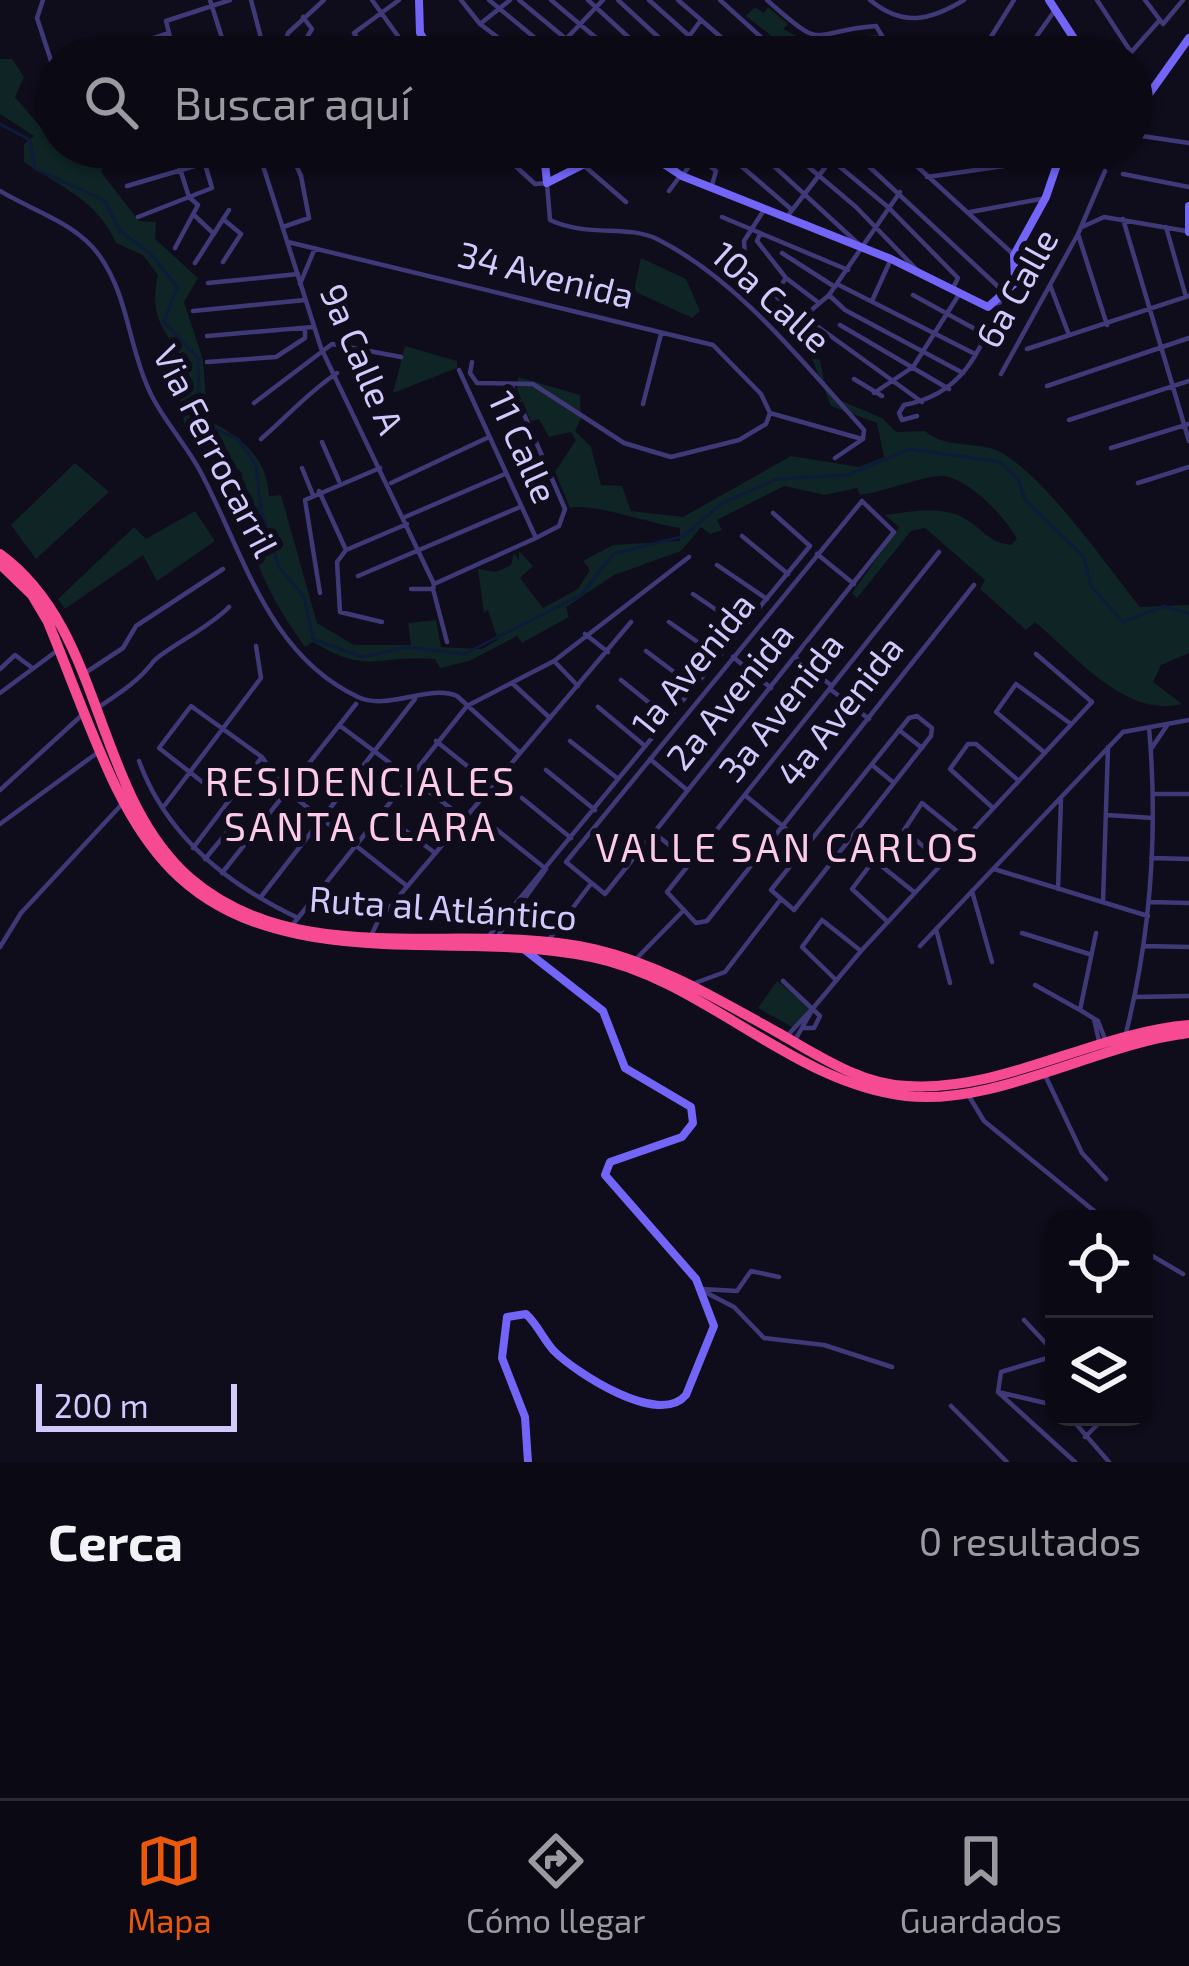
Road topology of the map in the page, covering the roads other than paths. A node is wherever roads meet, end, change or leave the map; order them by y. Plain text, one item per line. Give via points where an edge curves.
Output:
1 (43, 0) edge
2 (230, 0) edge
3 (251, 0) edge
4 (324, 0) edge
5 (372, 0) edge
6 (399, 0) edge
7 (419, 0) edge
8 (461, 0) edge
9 (489, 0) edge
10 (509, 0) edge
11 (519, 0) edge
12 (551, 0) edge
13 (589, 0) edge
14 (603, 0) edge
15 (618, 0) edge
16 (650, 0) edge
17 (678, 0) edge
18 (720, 0) edge
19 (767, 0) edge
20 (870, 0) edge
21 (964, 0) edge
22 (1014, 0) edge
23 (1048, 0) edge
24 (1097, 0) edge
25 (1145, 0) edge
26 (1184, 0) edge
27 (211, 3) edge
28 (495, 8) junction
29 (596, 8) junction
30 (1055, 10) junction
31 (382, 14) junction
32 (303, 17) junction
33 (701, 20) junction
34 (580, 21) junction
35 (1158, 22) junction
36 (478, 23) junction
37 (169, 33) junction
38 (420, 33) junction
39 (43, 36) edge
40 (160, 36) edge
41 (170, 36) edge
42 (221, 36) edge
43 (260, 36) edge
44 (286, 36) edge
45 (308, 36) edge
46 (357, 36) edge
47 (398, 36) edge
48 (420, 36) edge
49 (422, 36) edge
50 (496, 36) edge
51 (529, 36) edge
52 (564, 36) edge
53 (569, 36) edge
54 (596, 36) edge
55 (627, 36) edge
56 (656, 36) edge
57 (690, 36) joint
58 (720, 36) edge
59 (760, 36) edge
60 (807, 36) edge
61 (836, 36) edge
62 (882, 36) edge
63 (992, 36) edge
64 (1037, 36) edge
65 (1072, 36) edge
66 (1118, 36) edge
67 (1145, 36) edge
68 (1189, 38) edge
69 (1153, 89) edge
70 (1153, 138) edge
71 (1189, 143) edge
72 (185, 168) edge
73 (206, 168) edge
74 (264, 168) edge
75 (297, 168) edge
76 (518, 168) edge
77 (546, 168) edge
78 (575, 168) edge
79 (587, 168) edge
80 (669, 168) edge
81 (674, 168) edge
82 (686, 168) edge
83 (711, 168) edge
84 (741, 168) edge
85 (777, 168) edge
86 (809, 168) edge
87 (824, 168) edge
88 (841, 168) edge
89 (870, 168) edge
90 (918, 168) edge
91 (990, 168) edge
92 (1056, 168) edge
93 (181, 169) junction
94 (1105, 171) dead end
95 (1123, 174) dead end
96 (680, 175) junction
97 (818, 176) junction
98 (927, 177) junction
99 (547, 183) junction
100 (127, 186) dead end
101 (711, 187) junction
102 (1189, 187) edge
103 (0, 191) edge
104 (669, 191) dead end
105 (900, 192) junction
106 (805, 193) junction
107 (189, 197) junction
108 (1046, 197) junction
109 (626, 202) dead end
110 (1189, 206) edge
111 (888, 207) junction
112 (229, 210) dead end
113 (764, 210) junction
114 (968, 212) junction
115 (788, 213) junction
116 (194, 215) junction
117 (138, 217) dead end
118 (722, 217) dead end
119 (223, 219) junction
120 (1124, 219) junction
121 (874, 224) junction
122 (283, 227) junction
123 (1166, 227) junction
124 (750, 231) junction
125 (1079, 232) junction
126 (1188, 232) edge
127 (214, 234) junction
128 (760, 234) junction
129 (288, 242) junction
130 (175, 248) dead end
131 (315, 248) junction
132 (863, 248) junction
133 (782, 253) dead end
134 (1013, 255) junction
135 (745, 259) dead end
136 (891, 259) junction
137 (223, 262) dead end
138 (195, 263) dead end
139 (848, 270) junction
140 (920, 273) junction
141 (298, 274) junction
142 (786, 278) junction
143 (208, 283) dead end
144 (1049, 283) junction
145 (300, 284) junction
146 (836, 286) junction
147 (956, 291) junction
148 (913, 295) dead end
149 (1004, 295) junction
150 (829, 296) junction
151 (1187, 297) edge
152 (305, 300) junction
153 (872, 301) junction
154 (819, 303) junction
155 (1147, 310) junction
156 (193, 311) dead end
157 (949, 315) junction
158 (803, 317) junction
159 (1107, 325) junction
160 (840, 326) dead end
161 (314, 327) junction
162 (305, 329) junction
163 (662, 332) junction
164 (938, 334) junction
165 (985, 334) junction
166 (207, 335) dead end
167 (1069, 335) junction
168 (1189, 338) edge
169 (1160, 347) junction
170 (321, 348) junction
171 (1027, 349) dead end
172 (927, 351) junction
173 (975, 354) junction
174 (400, 357) dead end
175 (207, 362) dead end
176 (472, 362) dead end
177 (914, 367) junction
178 (460, 370) dead end
179 (337, 373) junction
180 (963, 373) junction
181 (1000, 374) dead end
182 (854, 379) dead end
183 (897, 379) junction
184 (1189, 381) edge
185 (512, 384) junction
186 (1047, 386) dead end
187 (1173, 386) junction
188 (950, 390) junction
189 (874, 393) junction
190 (882, 396) dead end
191 (922, 401) junction
192 (254, 403) dead end
193 (643, 404) dead end
194 (770, 413) junction
195 (917, 416) dead end
196 (1069, 420) dead end
197 (1186, 424) edge
198 (489, 437) junction
199 (260, 439) dead end
200 (863, 439) junction
201 (1189, 440) edge
202 (322, 442) dead end
203 (1112, 448) dead end
204 (835, 458) dead end
205 (1189, 467) edge
206 (302, 468) dead end
207 (380, 468) junction
208 (505, 473) junction
209 (340, 481) junction
210 (1138, 483) dead end
211 (389, 484) junction
212 (316, 493) junction
213 (520, 507) junction
214 (773, 513) dead end
215 (406, 520) junction
216 (895, 530) joint
217 (742, 536) dead end
218 (540, 537) junction
219 (346, 550) junction
220 (419, 550) junction
221 (939, 552) dead end
222 (0, 554) edge
223 (817, 554) junction
224 (689, 557) dead end
225 (0, 564) edge
226 (717, 566) dead end
227 (223, 569) dead end
228 (788, 574) junction
229 (358, 576) dead end
230 (854, 584) junction
231 (974, 585) dead end
232 (434, 587) junction
233 (411, 589) dead end
234 (320, 593) dead end
235 (693, 594) dead end
236 (767, 599) junction
237 (229, 607) dead end
238 (382, 622) dead end
239 (631, 622) dead end
240 (670, 622) dead end
241 (743, 628) junction
242 (585, 634) junction
243 (447, 642) dead end
244 (256, 646) dead end
245 (59, 650) junction
246 (646, 650) dead end
247 (608, 652) junction
248 (1036, 654) dead end
249 (734, 657) junction
250 (795, 657) junction
251 (719, 658) junction
252 (554, 661) junction
253 (31, 668) junction
254 (0, 669) edge
255 (81, 676) junction
256 (621, 680) dead end
257 (512, 683) junction
258 (578, 686) junction
259 (694, 688) junction
260 (771, 688) junction
261 (831, 688) junction
262 (0, 693) edge
263 (416, 698) junction
264 (356, 704) dead end
265 (466, 706) junction
266 (598, 707) dead end
267 (91, 710) junction
268 (550, 718) junction
269 (669, 718) junction
270 (869, 719) junction
271 (1189, 720) edge
272 (1168, 723) junction
273 (338, 724) junction
274 (1072, 724) junction
275 (1149, 727) junction
276 (224, 730) junction
277 (899, 730) junction
278 (570, 740) dead end
279 (436, 741) junction
280 (646, 747) junction
281 (1108, 747) junction
282 (922, 748) junction
283 (102, 749) junction
284 (1151, 749) junction
285 (373, 750) junction
286 (520, 753) junction
287 (1045, 753) junction
288 (262, 757) junction
289 (650, 760) junction
290 (139, 761) dead end
291 (872, 765) junction
292 (546, 770) dead end
293 (189, 775) junction
294 (408, 777) junction
295 (619, 780) junction
296 (1019, 781) junction
297 (894, 783) junction
298 (492, 786) junction
299 (284, 789) junction
300 (0, 790) edge
301 (688, 791) junction
302 (1154, 794) junction
303 (1189, 794) edge
304 (746, 796) junction
305 (1061, 797) junction
306 (522, 798) dead end
307 (228, 802) junction
308 (123, 803) junction
309 (164, 806) junction
310 (993, 808) junction
311 (595, 810) junction
312 (381, 812) junction
313 (1106, 815) junction
314 (319, 818) junction
315 (464, 818) junction
316 (1153, 818) junction
317 (237, 820) dead end
318 (0, 824) edge
319 (784, 826) junction
320 (496, 829) dead end
321 (655, 832) junction
322 (964, 837) junction
323 (572, 838) junction
324 (353, 846) junction
325 (807, 846) junction
326 (193, 848) junction
327 (436, 853) junction
328 (1151, 858) junction
329 (206, 859) junction
330 (1189, 859) edge
331 (942, 862) junction
332 (692, 863) junction
333 (546, 869) junction
334 (994, 869) junction
335 (222, 873) junction
336 (590, 885) junction
337 (407, 886) junction
338 (1058, 889) junction
339 (319, 891) junction
340 (972, 891) junction
341 (914, 892) junction
342 (260, 898) junction
343 (781, 899) junction
344 (1103, 902) junction
345 (1150, 902) junction
346 (1189, 903) edge
347 (682, 912) junction
348 (1148, 916) junction
349 (377, 921) junction
350 (888, 922) junction
351 (294, 923) junction
352 (936, 929) junction
353 (1022, 933) dead end
354 (1096, 933) dead end
355 (371, 936) junction
356 (490, 940) junction
357 (547, 943) junction
358 (0, 946) edge
359 (920, 946) dead end
360 (1143, 946) junction
361 (1189, 947) edge
362 (524, 950) junction
363 (860, 951) junction
364 (1089, 954) junction
365 (635, 960) junction
366 (992, 962) dead end
367 (836, 980) junction
368 (683, 981) junction
369 (783, 981) dead end
370 (950, 983) dead end
371 (1036, 986) dead end
372 (1189, 996) edge
373 (1135, 997) junction
374 (814, 1007) junction
375 (1080, 1010) junction
376 (1189, 1029) edge
377 (767, 1033) junction
378 (1126, 1033) junction
379 (790, 1040) junction
380 (1102, 1040) junction
381 (1042, 1070) junction
382 (968, 1093) junction
383 (1106, 1179) dead end
384 (1093, 1210) edge
385 (1153, 1256) edge
386 (1184, 1274) dead end
387 (778, 1277) dead end
388 (703, 1290) junction
389 (1024, 1320) dead end
390 (1045, 1344) edge
391 (1045, 1357) edge
392 (892, 1367) dead end
393 (998, 1392) junction
394 (1045, 1403) edge
395 (951, 1406) dead end
396 (1077, 1426) edge
397 (1096, 1426) edge
398 (1085, 1437) junction
399 (528, 1462) edge
400 (1007, 1462) edge
401 (1075, 1462) edge
402 (1109, 1462) edge

1 - 39 street
2 - 27 street
3 - 43 street
4 - 32 street
5 - 31 street
6 - 31 street
7 - 38 main road
8 - 36 street
9 - 28 street
10 - 28 street
11 - 52 street
12 - 34 street
13 - 29 street
14 - 29 street
15 - 56 street
16 - 57 street
17 - 33 street
18 - 59 street
19 - 60 street
20 - 21 street via 913,20
22 - 63 street
23 - 30 main road
24 - 66 street
25 - 35 street
26 - 35 street
27 - 37 street via 166,20
27 - 42 street
28 - 36 street
28 - 51 street
29 - 34 street
29 - 55 street
30 - 64 street
30 - 65 main road
31 - 46 street
31 - 47 street
32 - 44 street
32 - 45 street
33 - 57 street
33 - 58 street
34 - 53 street
34 - 54 street
35 - 67 street
36 - 50 street
37 - 40 street
37 - 41 street
38 - 48 street
38 - 49 main road
61 - 62 street via 876,26
68 - 69 main road
70 - 71 street
72 - 93 street
73 - 107 street via 212,188
74 - 122 street, 9a Calle A
75 - 122 street via 309,217
76 - 99 street via 535,184
77 - 99 main road, 10a Calle
78 - 99 main road
79 - 109 street
80 - 96 main road
81 - 96 street
82 - 96 street
83 - 101 street via 717,173
84 - 115 street
85 - 106 street
86 - 97 street
87 - 97 street
88 - 111 street
89 - 105 street
90 - 98 street
91 - 98 street
92 - 108 main road
93 - 100 street
93 - 107 street
94 - 125 street, 6a Calle
95 - 102 street
96 - 101 main road
96 - 104 street
97 - 106 street
97 - 121 street
98 - 114 street
99 - 200 street, 10a Calle via 550,220 602,234 638,232 724,281 816,373 864,430
101 - 113 main road
103 - 263 street, Via Ferrocarril via 64,224 97,252 122,295 147,388 196,463 292,648 366,698
105 - 111 street
105 - 149 street
106 - 115 street
106 - 132 street
107 - 116 street via 198,205
107 - 117 street
108 - 114 street
108 - 134 main road
110 - 126 main road
111 - 121 street
111 - 147 street via 958,278
112 - 119 street
113 - 115 main road
113 - 124 street
114 - 134 street
115 - 132 main road
116 - 127 street
116 - 130 street
118 - 124 street
119 - 127 street
119 - 137 street via 241,234
120 - 123 street, 6a Calle
120 - 125 street, 6a Calle via 1097,218
120 - 155 street
121 - 132 street
121 - 140 street
122 - 129 street, 9a Calle A
123 - 126 street, 6a Calle
123 - 151 street
124 - 128 street
124 - 135 street
125 - 144 street, 6a Calle
125 - 159 street
127 - 138 street
128 - 139 street
128 - 142 street
129 - 131 street, 34 Avenida
129 - 141 street, 9a Calle A
131 - 145 street
131 - 163 street, 34 Avenida
132 - 136 main road
132 - 139 street
133 - 146 street
134 - 149 main road via 1016,280
136 - 140 main road
136 - 153 street
139 - 146 street
140 - 147 main road
141 - 143 street
141 - 145 street, 9a Calle A
142 - 154 street
142 - 158 street via 774,295
144 - 167 street
144 - 181 street, 6a Calle
145 - 152 street, 9a Calle A
146 - 150 street
146 - 153 street
147 - 149 main road via 986,307
147 - 157 street
148 - 157 street
149 - 165 street
150 - 154 street
150 - 172 street
151 - 155 street
152 - 156 street
152 - 161 street, 9a Calle A
153 - 164 street
154 - 158 street
155 - 159 street
155 - 169 street
157 - 164 street
157 - 165 street
158 - 183 street
159 - 167 street
160 - 177 street
161 - 162 street
161 - 170 street, 9a Calle A
162 - 166 street
162 - 175 street via 305,338 276,357
163 - 193 street
163 - 194 street, 34 Avenida via 716,347
164 - 172 street
164 - 173 street
165 - 173 street
167 - 171 street
168 - 169 street
169 - 186 street
169 - 187 street
170 - 174 street
170 - 179 street, 9a Calle A
170 - 192 street
172 - 177 street
172 - 180 street
173 - 180 street
176 - 185 street via 477,382
177 - 183 street
177 - 188 street
178 - 198 street, 11 Calle
179 - 199 street via 296,400
179 - 207 street, 9a Calle A
180 - 188 street
182 - 189 street
183 - 189 street
183 - 191 street
184 - 187 street
185 - 194 street via 548,392 614,437 671,457 739,440
185 - 218 street via 565,509
187 - 196 street
187 - 197 street
188 - 191 street
189 - 190 street
191 - 195 street via 899,413 902,420
194 - 200 street
197 - 201 street
197 - 203 street
198 - 208 street, 11 Calle
198 - 211 street
200 - 204 street
202 - 209 street
205 - 210 street
206 - 212 street
207 - 209 street
207 - 211 street, 9a Calle A
208 - 213 street, 11 Calle
208 - 215 street
209 - 212 street
211 - 215 street, 9a Calle A
212 - 219 street
212 - 234 street via 304,501
213 - 218 street, 11 Calle
213 - 220 street
214 - 228 street via 811,542
215 - 219 street
215 - 220 street, 9a Calle A
216 - 223 street, 1a Avenida via 862,501
216 - 230 street, 2a Avenida
217 - 228 street
218 - 232 street
219 - 238 street via 337,562 340,612
220 - 229 street
220 - 232 street, 9a Calle A
221 - 261 street, 3a Avenida
222 - 255 highway, Ruta al Atlántico via 39,591
223 - 230 street
223 - 249 street, 1a Avenida
224 - 242 street
225 - 245 highway, Ruta al Atlántico via 32,595
226 - 236 street
227 - 255 street via 136,626 123,648
228 - 236 street
230 - 250 street, 2a Avenida
231 - 270 street, 4a Avenida
232 - 233 street
232 - 243 street, 9a Calle A
235 - 241 street
236 - 241 street
237 - 267 street
239 - 247 street
240 - 251 street
241 - 251 street
242 - 247 street
242 - 252 street
244 - 276 street via 262,678
245 - 253 street
245 - 267 highway, Ruta al Atlántico
246 - 259 street
247 - 258 street
248 - 274 street via 1093,698
249 - 260 street
249 - 289 street, 1a Avenida
250 - 260 street, 2a Avenida
250 - 261 street
251 - 259 street
252 - 257 street
252 - 258 street
253 - 254 street via 14,655
253 - 262 street
255 - 267 highway, Ruta al Atlántico
256 - 269 street
257 - 265 street
257 - 268 street
258 - 268 street
259 - 269 street
260 - 301 street, 2a Avenida
261 - 270 street
261 - 304 street, 3a Avenida
263 - 265 street via 446,692
263 - 285 street
264 - 273 street
265 - 279 street
265 - 286 street
266 - 280 street
267 - 283 highway, Ruta al Atlántico
267 - 300 street
267 - 351 highway, Ruta al Atlántico via 166,854 220,899
268 - 286 street
269 - 280 street
270 - 319 street, 4a Avenida
271 - 272 street
272 - 275 street
272 - 284 street
273 - 285 street
273 - 299 street
274 - 287 street
274 - 287 street via 1016,684 996,712
275 - 281 street via 1130,727
275 - 284 street
276 - 288 street
276 - 293 street
276 - 293 street via 191,706 159,742
277 - 282 street
277 - 282 street via 913,716 933,732
277 - 291 street
278 - 295 street
279 - 294 street
279 - 298 street
280 - 295 street
281 - 305 street
281 - 313 street
282 - 297 street
283 - 308 highway, Ruta al Atlántico
283 - 318 street
284 - 302 street
285 - 294 street
285 - 314 street
286 - 298 street
287 - 296 street
288 - 299 street
288 - 307 street
289 - 301 street
289 - 336 street, 1a Avenida via 566,862
290 - 309 street
291 - 297 street
291 - 325 street
292 - 311 street
293 - 307 street
293 - 309 street
294 - 312 street
294 - 315 street
295 - 311 street
296 - 310 street
296 - 310 street via 968,744 950,769
297 - 343 street via 794,910
298 - 315 street
299 - 314 street
299 - 335 street
301 - 321 street, 2a Avenida
302 - 303 street
302 - 316 street
304 - 319 street
304 - 332 street, 3a Avenida
305 - 334 street
305 - 338 street
306 - 323 street
307 - 326 street
308 - 358 street
308 - 362 highway, Ruta al Atlántico via 174,874 245,922 318,940
309 - 326 street
310 - 322 street
311 - 323 street
312 - 324 street
312 - 327 street
313 - 316 street
313 - 344 street
314 - 324 street
314 - 342 street
315 - 327 street
316 - 328 street
317 - 329 street
319 - 325 street
319 - 347 street, 4a Avenida via 701,925
320 - 333 street
321 - 332 street
321 - 336 street, 2a Avenida via 605,894
322 - 331 street
322 - 331 street via 922,803 904,830
323 - 333 street
324 - 337 street
324 - 339 street
325 - 343 street via 771,890
326 - 329 street
327 - 337 street
328 - 330 street
328 - 345 street
329 - 335 street
331 - 341 street
332 - 347 street, 3a Avenida via 667,896
333 - 356 street
334 - 338 street
334 - 340 street
335 - 342 street
336 - 357 street
337 - 349 street
338 - 344 street
339 - 349 street
339 - 351 street
340 - 352 street
340 - 366 street
341 - 350 street
341 - 350 street via 874,860 852,887
342 - 351 street
343 - 368 street via 720,977
344 - 348 street
345 - 346 street
345 - 348 street
347 - 365 street
348 - 360 street
349 - 355 street
350 - 363 street
351 - 355 highway, Ruta al Atlántico
352 - 359 street
352 - 370 street
353 - 364 street
354 - 364 street
355 - 356 highway, Ruta al Atlántico
356 - 357 highway, Ruta al Atlántico
357 - 365 highway, Ruta al Atlántico
360 - 361 street
360 - 373 street
362 - 377 highway, Ruta al Atlántico via 621,964
362 - 388 main road via 603,1011 626,1068 692,1107 693,1124 682,1137 610,1162 605,1175
363 - 367 street
363 - 367 street via 822,920 802,947
364 - 375 street
365 - 368 highway, Ruta al Atlántico
367 - 374 street
368 - 377 highway, Ruta al Atlántico
369 - 374 street
371 - 375 street
372 - 373 street
373 - 378 street
374 - 379 street
375 - 380 street
376 - 378 highway, Ruta al Atlántico
376 - 381 highway, Ruta al Atlántico
377 - 379 highway, Ruta al Atlántico
377 - 382 highway, Ruta al Atlántico via 879,1091
378 - 380 highway, Ruta al Atlántico
379 - 380 highway, Ruta al Atlántico via 878,1083 923,1087 972,1082
381 - 382 highway, Ruta al Atlántico
381 - 383 street via 1082,1153
382 - 384 street via 984,1121
385 - 386 street
387 - 388 street via 748,1271 736,1291
388 - 392 street via 764,1338 824,1345
388 - 399 main road via 713,1337 686,1396 673,1406 613,1393 550,1348 526,1314 507,1317 502,1358 525,1417
389 - 390 street
391 - 393 street via 1001,1372
393 - 394 street
393 - 401 street
395 - 400 street
396 - 398 street
397 - 398 street
398 - 402 street

